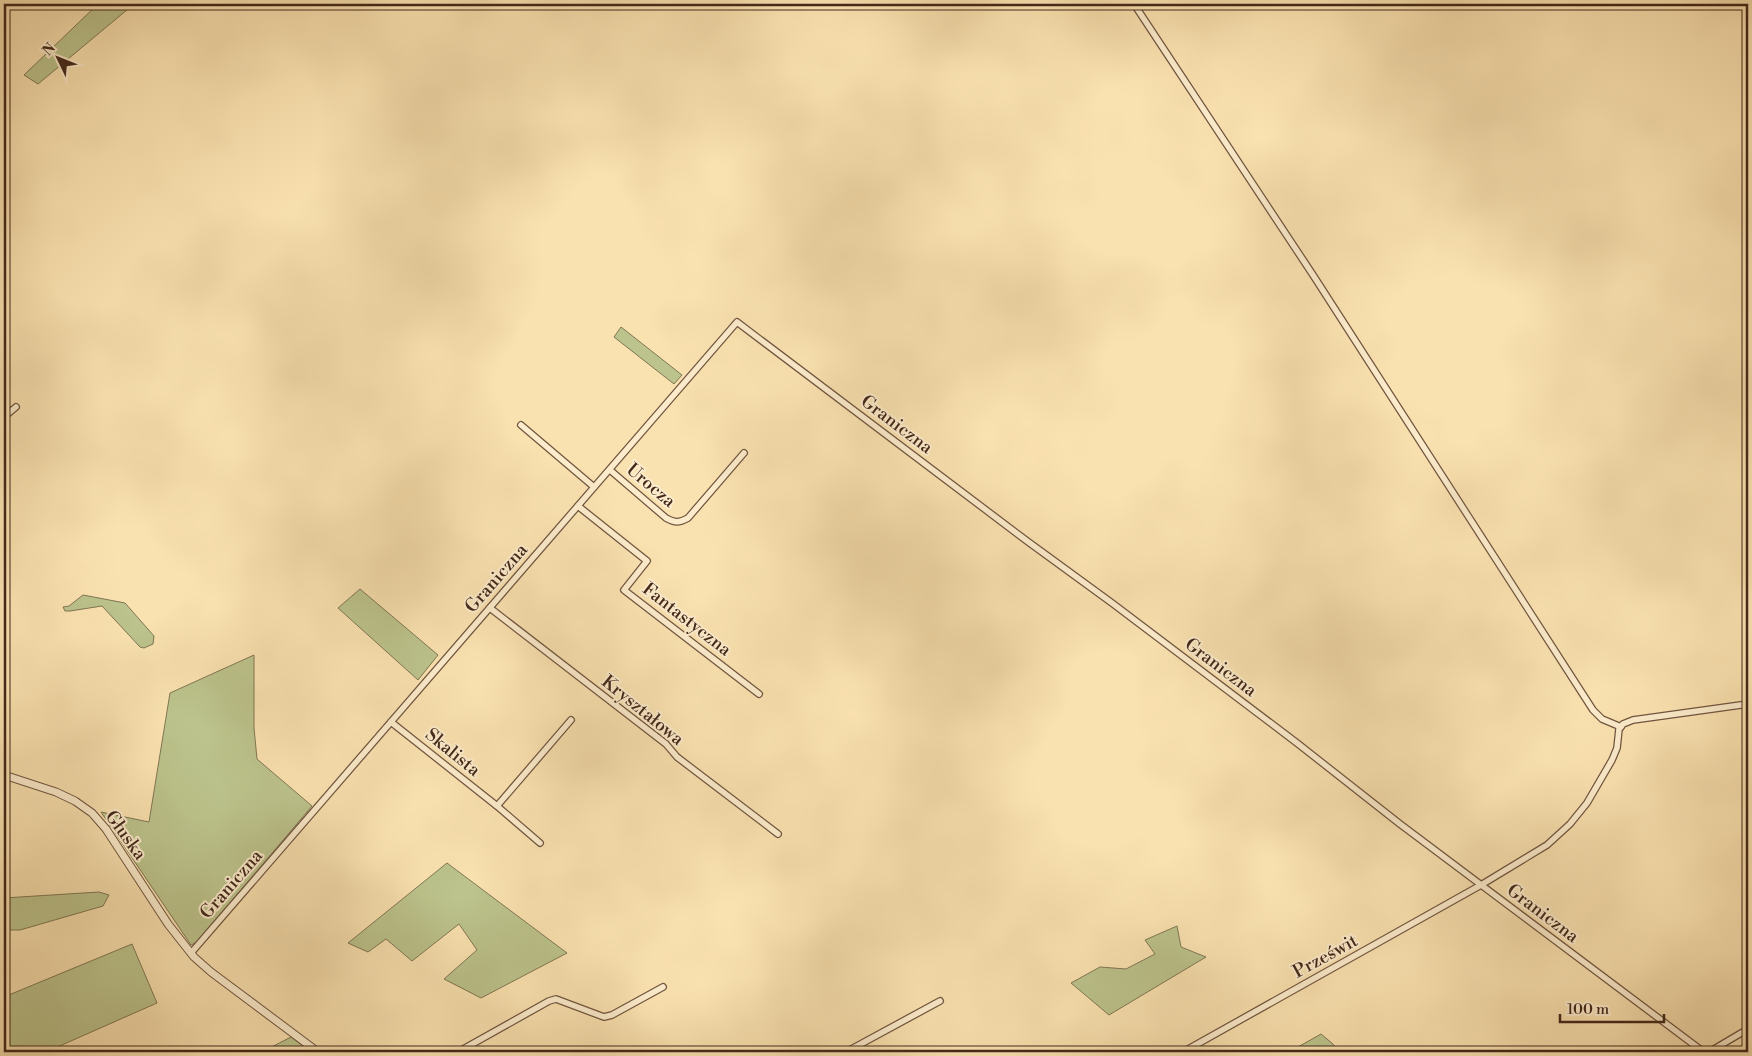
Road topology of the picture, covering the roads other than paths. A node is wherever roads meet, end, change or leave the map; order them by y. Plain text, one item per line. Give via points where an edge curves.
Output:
1 (1134, 4) edge
2 (16, 407) dead end
3 (4, 417) edge
4 (521, 425) dead end
5 (744, 453) dead end
6 (610, 470) junction
7 (594, 487) junction
8 (578, 506) junction
9 (490, 608) junction
10 (759, 694) dead end
11 (1748, 704) edge
12 (571, 720) dead end
13 (391, 722) junction
14 (1621, 727) junction
15 (4, 775) edge
16 (497, 806) junction
17 (778, 834) dead end
18 (540, 843) dead end
19 (1481, 885) junction
20 (191, 953) junction
21 (663, 987) dead end
22 (940, 1001) dead end
23 (1748, 1029) edge
24 (318, 1052) edge
25 (458, 1052) edge
26 (846, 1052) edge
27 (1183, 1052) edge
28 (1707, 1052) edge

1 - 14 street via 1313,274 1594,710 1602,719
2 - 3 street
4 - 7 street
5 - 6 street, Urocza via 681,522 666,518
6 - 7 street, Graniczna
6 - 19 street, Graniczna via 737,322
7 - 8 street, Graniczna
8 - 9 street, Graniczna
8 - 10 street, Fantastyczna via 647,561 624,590
9 - 13 street, Graniczna
9 - 17 street, Kryształowa
11 - 14 street via 1633,720
12 - 16 street
13 - 16 street, Skalista
13 - 20 street, Graniczna
14 - 19 street, Prześwit via 1612,760 1576,818 1540,850
15 - 20 street, Głuska via 56,792 95,815
16 - 18 street, Skalista
19 - 27 street, Prześwit
19 - 28 street, Graniczna
20 - 24 street, Głuska
21 - 25 street via 604,1017 556,999 549,1001
22 - 26 street
23 - 28 street, Graniczna

